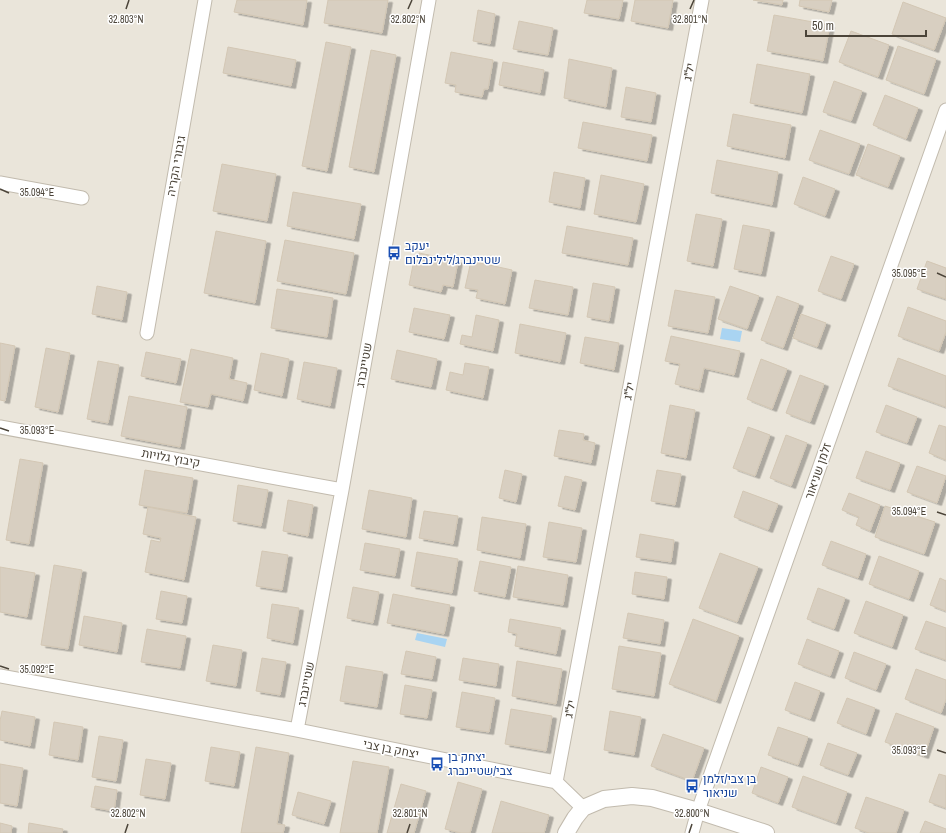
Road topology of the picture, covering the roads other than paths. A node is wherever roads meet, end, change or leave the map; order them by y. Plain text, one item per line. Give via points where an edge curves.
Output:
1 (205, 0) edge
2 (429, 0) edge
3 (702, 0) edge
4 (946, 110) edge
5 (0, 183) edge
6 (82, 198) dead end
7 (147, 333) dead end
8 (0, 427) edge
9 (342, 490) junction
10 (0, 676) edge
11 (297, 730) junction
12 (556, 782) junction
13 (583, 808) junction
14 (698, 811) junction
15 (566, 833) edge
16 (692, 833) edge
17 (766, 833) edge

1 - 7 street, גיבורי הקריה
2 - 9 street, שטיינברג
3 - 12 street, יל"ג
4 - 14 street, זלמן שניאור
5 - 6 street
8 - 9 street, קיבוץ גלויות
9 - 11 street, שטיינברג
10 - 11 street, יצחק בן צבי
11 - 12 street, יצחק בן צבי
12 - 13 street
13 - 14 street via 604,799 632,796 652,798
13 - 15 street
14 - 16 street, זלמן שניאור
14 - 17 street

